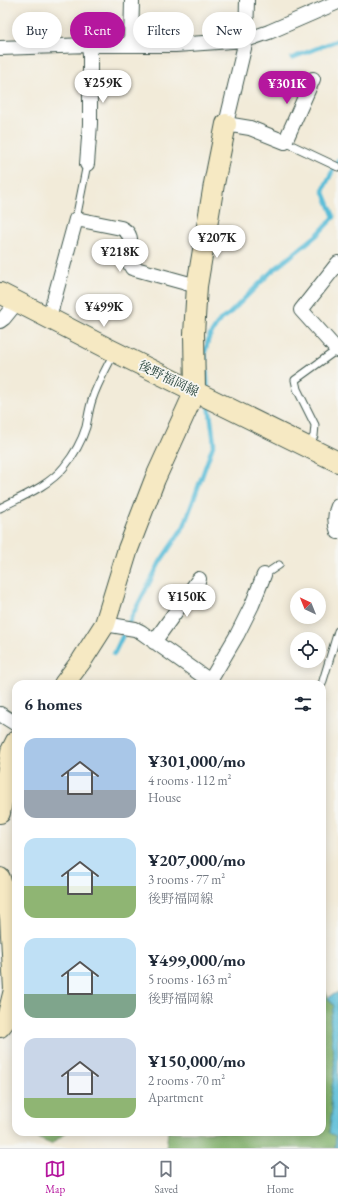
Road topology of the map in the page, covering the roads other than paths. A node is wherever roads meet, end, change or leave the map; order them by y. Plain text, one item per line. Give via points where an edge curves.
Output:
1 (132, 0) edge
2 (247, 0) edge
3 (338, 2) edge
4 (247, 12) edge
5 (256, 37) edge
6 (202, 43) edge
7 (125, 45) edge
8 (130, 45) junction
9 (70, 46) edge
10 (0, 48) edge
11 (89, 48) edge
12 (244, 48) edge
13 (313, 79) dead end
14 (226, 124) junction
15 (285, 142) junction
16 (87, 164) joint
17 (338, 167) edge
18 (76, 220) junction
19 (338, 263) edge
20 (197, 286) junction
21 (9, 298) edge
22 (49, 318) junction
23 (0, 320) edge
24 (337, 350) edge
25 (115, 352) junction
26 (195, 391) junction
27 (308, 447) junction
28 (338, 462) edge
29 (338, 506) edge
30 (0, 508) edge
31 (338, 532) edge
32 (280, 565) dead end
33 (264, 575) joint
34 (198, 578) dead end
35 (105, 624) junction
36 (338, 631) edge
37 (154, 642) junction
38 (67, 680) edge
39 (209, 680) edge
40 (211, 680) edge
41 (323, 680) edge
42 (0, 714) edge
43 (12, 722) edge
44 (12, 749) edge
45 (2, 784) edge
46 (0, 813) edge
47 (0, 878) edge
48 (12, 954) edge
49 (12, 998) edge
50 (0, 1027) edge

1 - 8 street
2 - 4 street
3 - 5 street
6 - 8 street
7 - 8 street
9 - 10 street
11 - 16 street via 90,124
12 - 14 street
13 - 15 street
14 - 15 street via 250,128
14 - 20 street
15 - 17 lane
16 - 18 lane
18 - 20 street via 127,231 131,238 128,256 132,268
18 - 22 street
19 - 24 street via 301,310
20 - 26 street via 194,334
21 - 22 street, 後野福岡線
21 - 23 street via 4,318
22 - 25 street, 後野福岡線
24 - 27 lane via 295,380 315,425 314,436
25 - 26 street, 後野福岡線
25 - 30 lane via 91,402 85,429 64,467 39,487
26 - 27 street, 後野福岡線
26 - 35 street via 130,542
27 - 28 street, 後野福岡線
29 - 31 street via 334,524
32 - 33 lane
33 - 40 street via 237,635
34 - 37 street
35 - 37 street via 135,630
35 - 38 street
36 - 41 lane
37 - 39 street
42 - 43 street
44 - 45 street
45 - 46 street
47 - 48 street via 10,917
49 - 50 street via 7,1018

